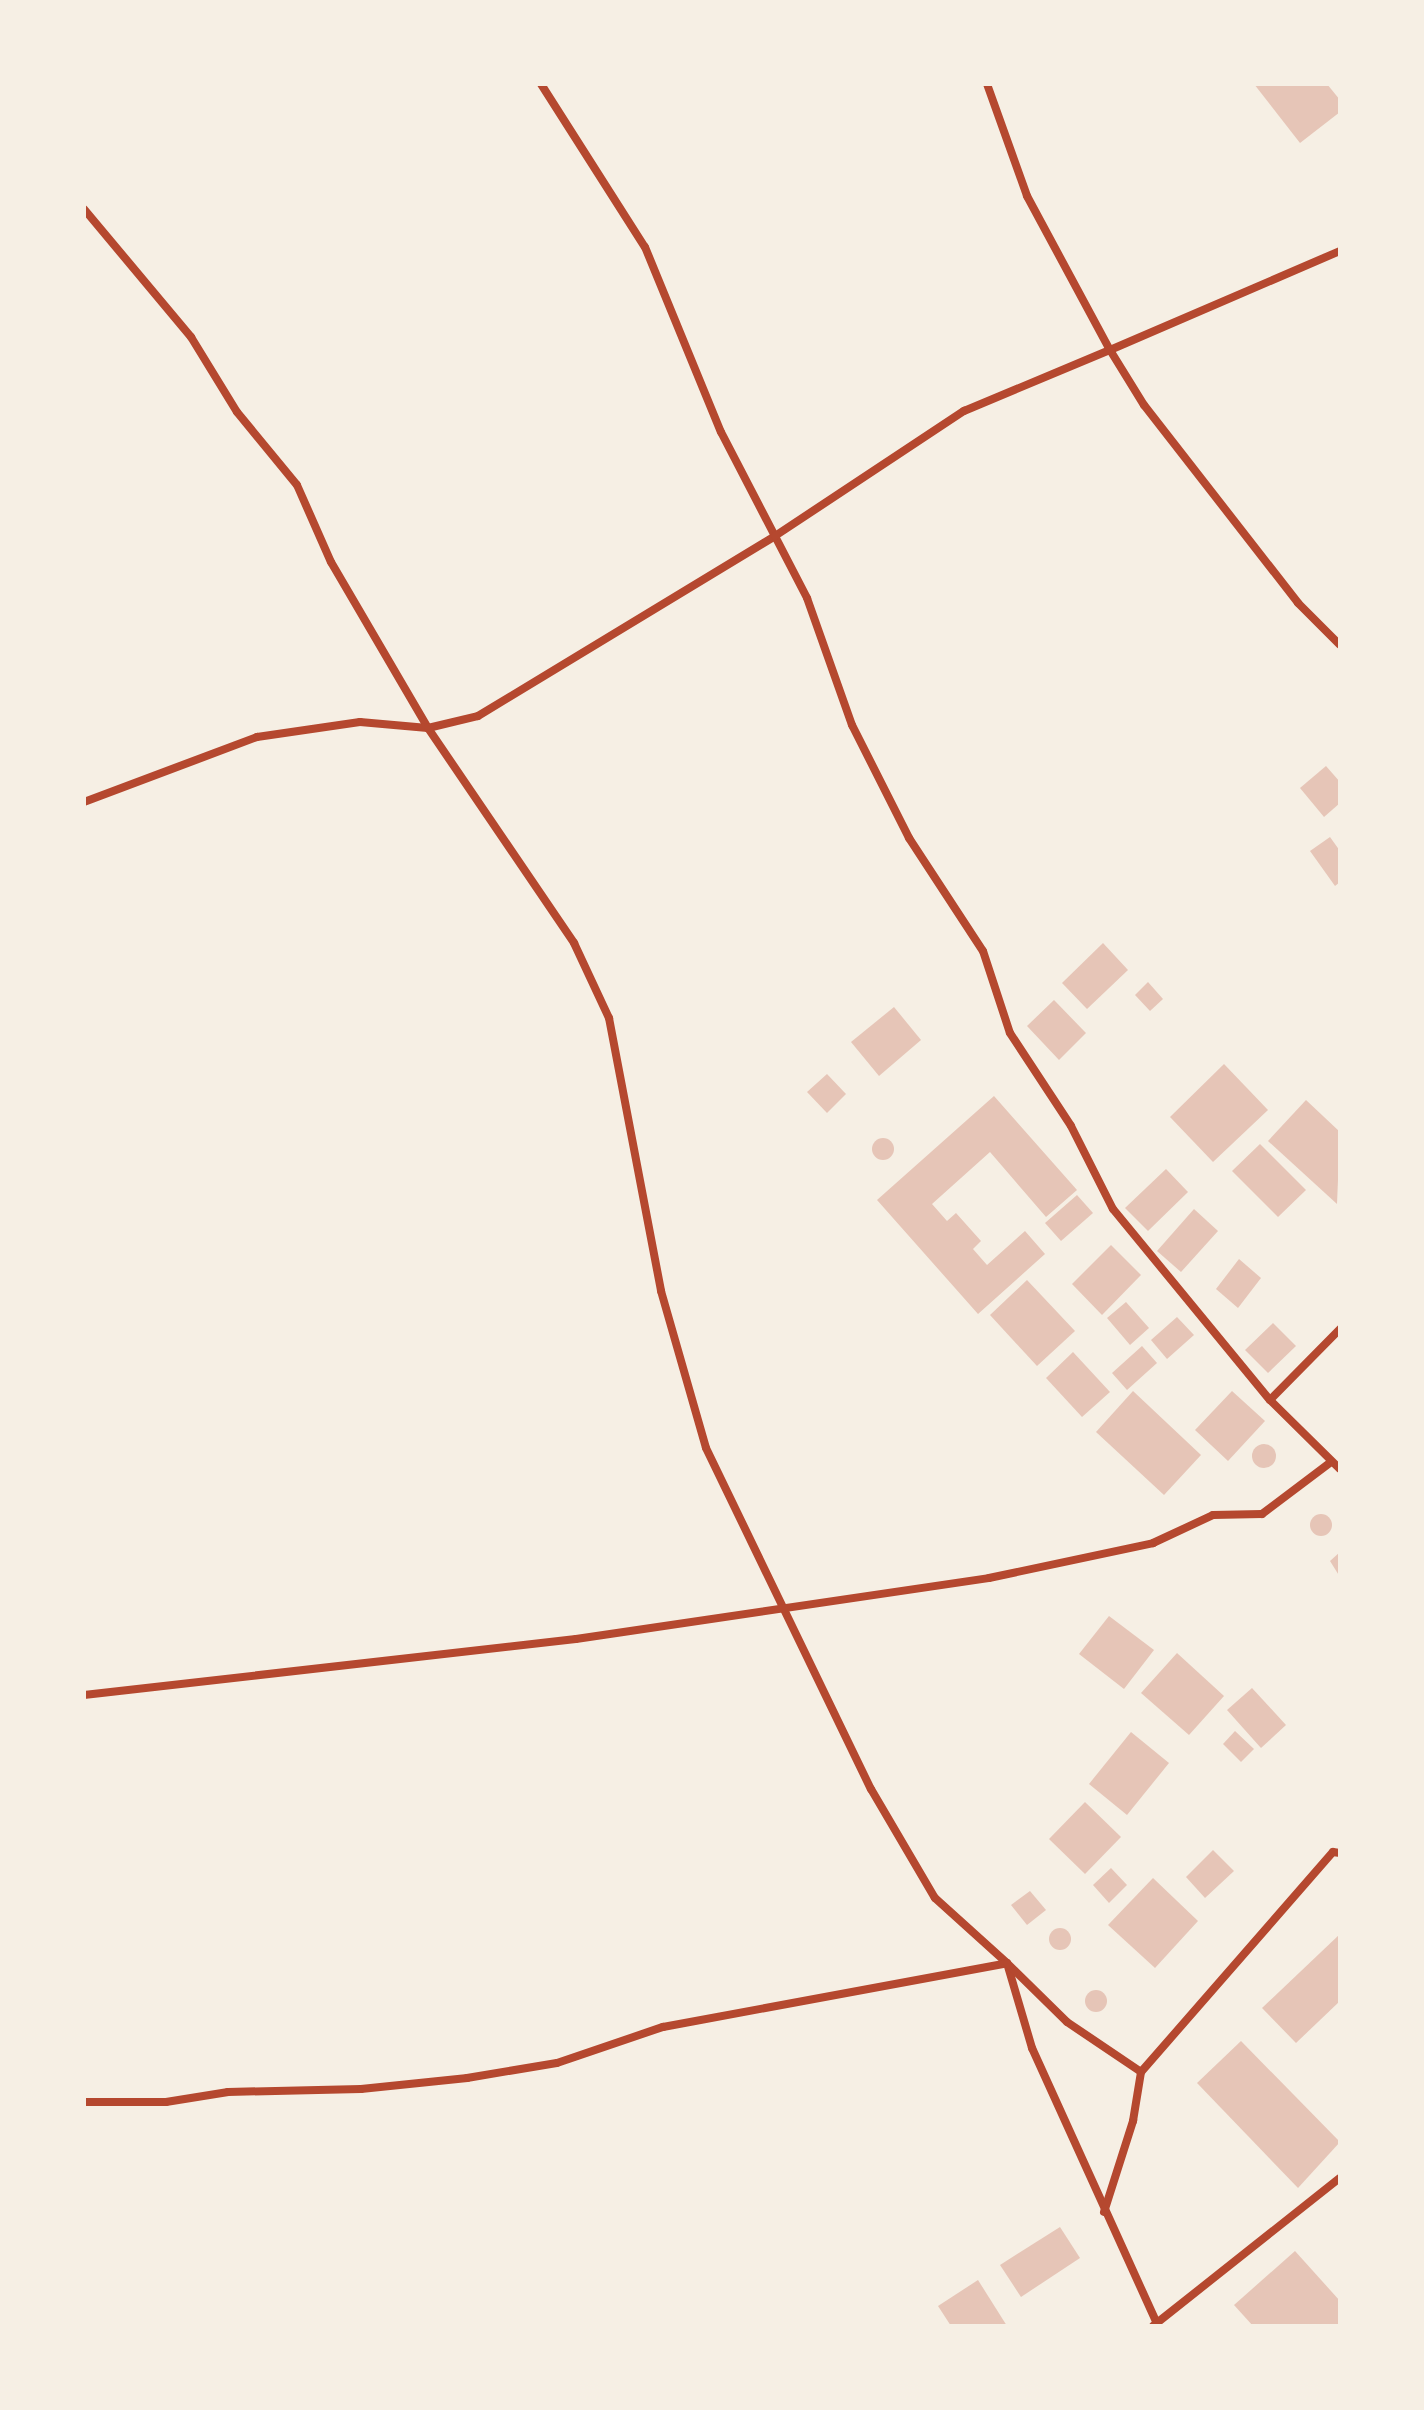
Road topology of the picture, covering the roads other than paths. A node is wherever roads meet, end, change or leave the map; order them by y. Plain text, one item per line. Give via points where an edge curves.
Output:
1 (541, 84) edge
2 (987, 84) edge
3 (84, 209) edge
4 (1340, 251) edge
5 (1110, 350) junction
6 (775, 536) junction
7 (1340, 645) edge
8 (428, 728) junction
9 (84, 802) edge
10 (1340, 1329) edge
11 (1270, 1400) junction
12 (1331, 1462) junction
13 (1340, 1469) edge
14 (784, 1612) junction
15 (84, 1695) edge
16 (1340, 1853) edge
17 (1007, 1963) junction
18 (1141, 2072) junction
19 (84, 2102) edge
20 (1340, 2178) edge
21 (1103, 2213) junction
22 (1156, 2325) edge

1 - 6 street via 645,247 721,432
2 - 5 street via 1027,196
3 - 8 street via 191,337 237,412 297,485 331,562
4 - 5 street
5 - 6 street via 964,411
5 - 7 street via 1144,405 1298,603
6 - 8 street via 636,616 533,686 478,716
6 - 11 street via 807,598 852,725 909,838 983,951 1010,1033 1071,1126 1113,1209
8 - 9 street via 360,722 257,737
8 - 14 street via 574,943 609,1018 661,1291 706,1448
10 - 11 street
11 - 12 street
12 - 13 street
12 - 14 street via 1262,1514 1213,1515 1153,1543
14 - 15 street
14 - 17 street via 871,1789 935,1898
16 - 18 street via 1333,1852
17 - 18 street via 1067,2022
17 - 19 street via 663,2027 557,2063 467,2078 361,2089 228,2092 166,2102
17 - 21 street via 1032,2048
18 - 21 street via 1133,2121
20 - 22 street
21 - 22 street

